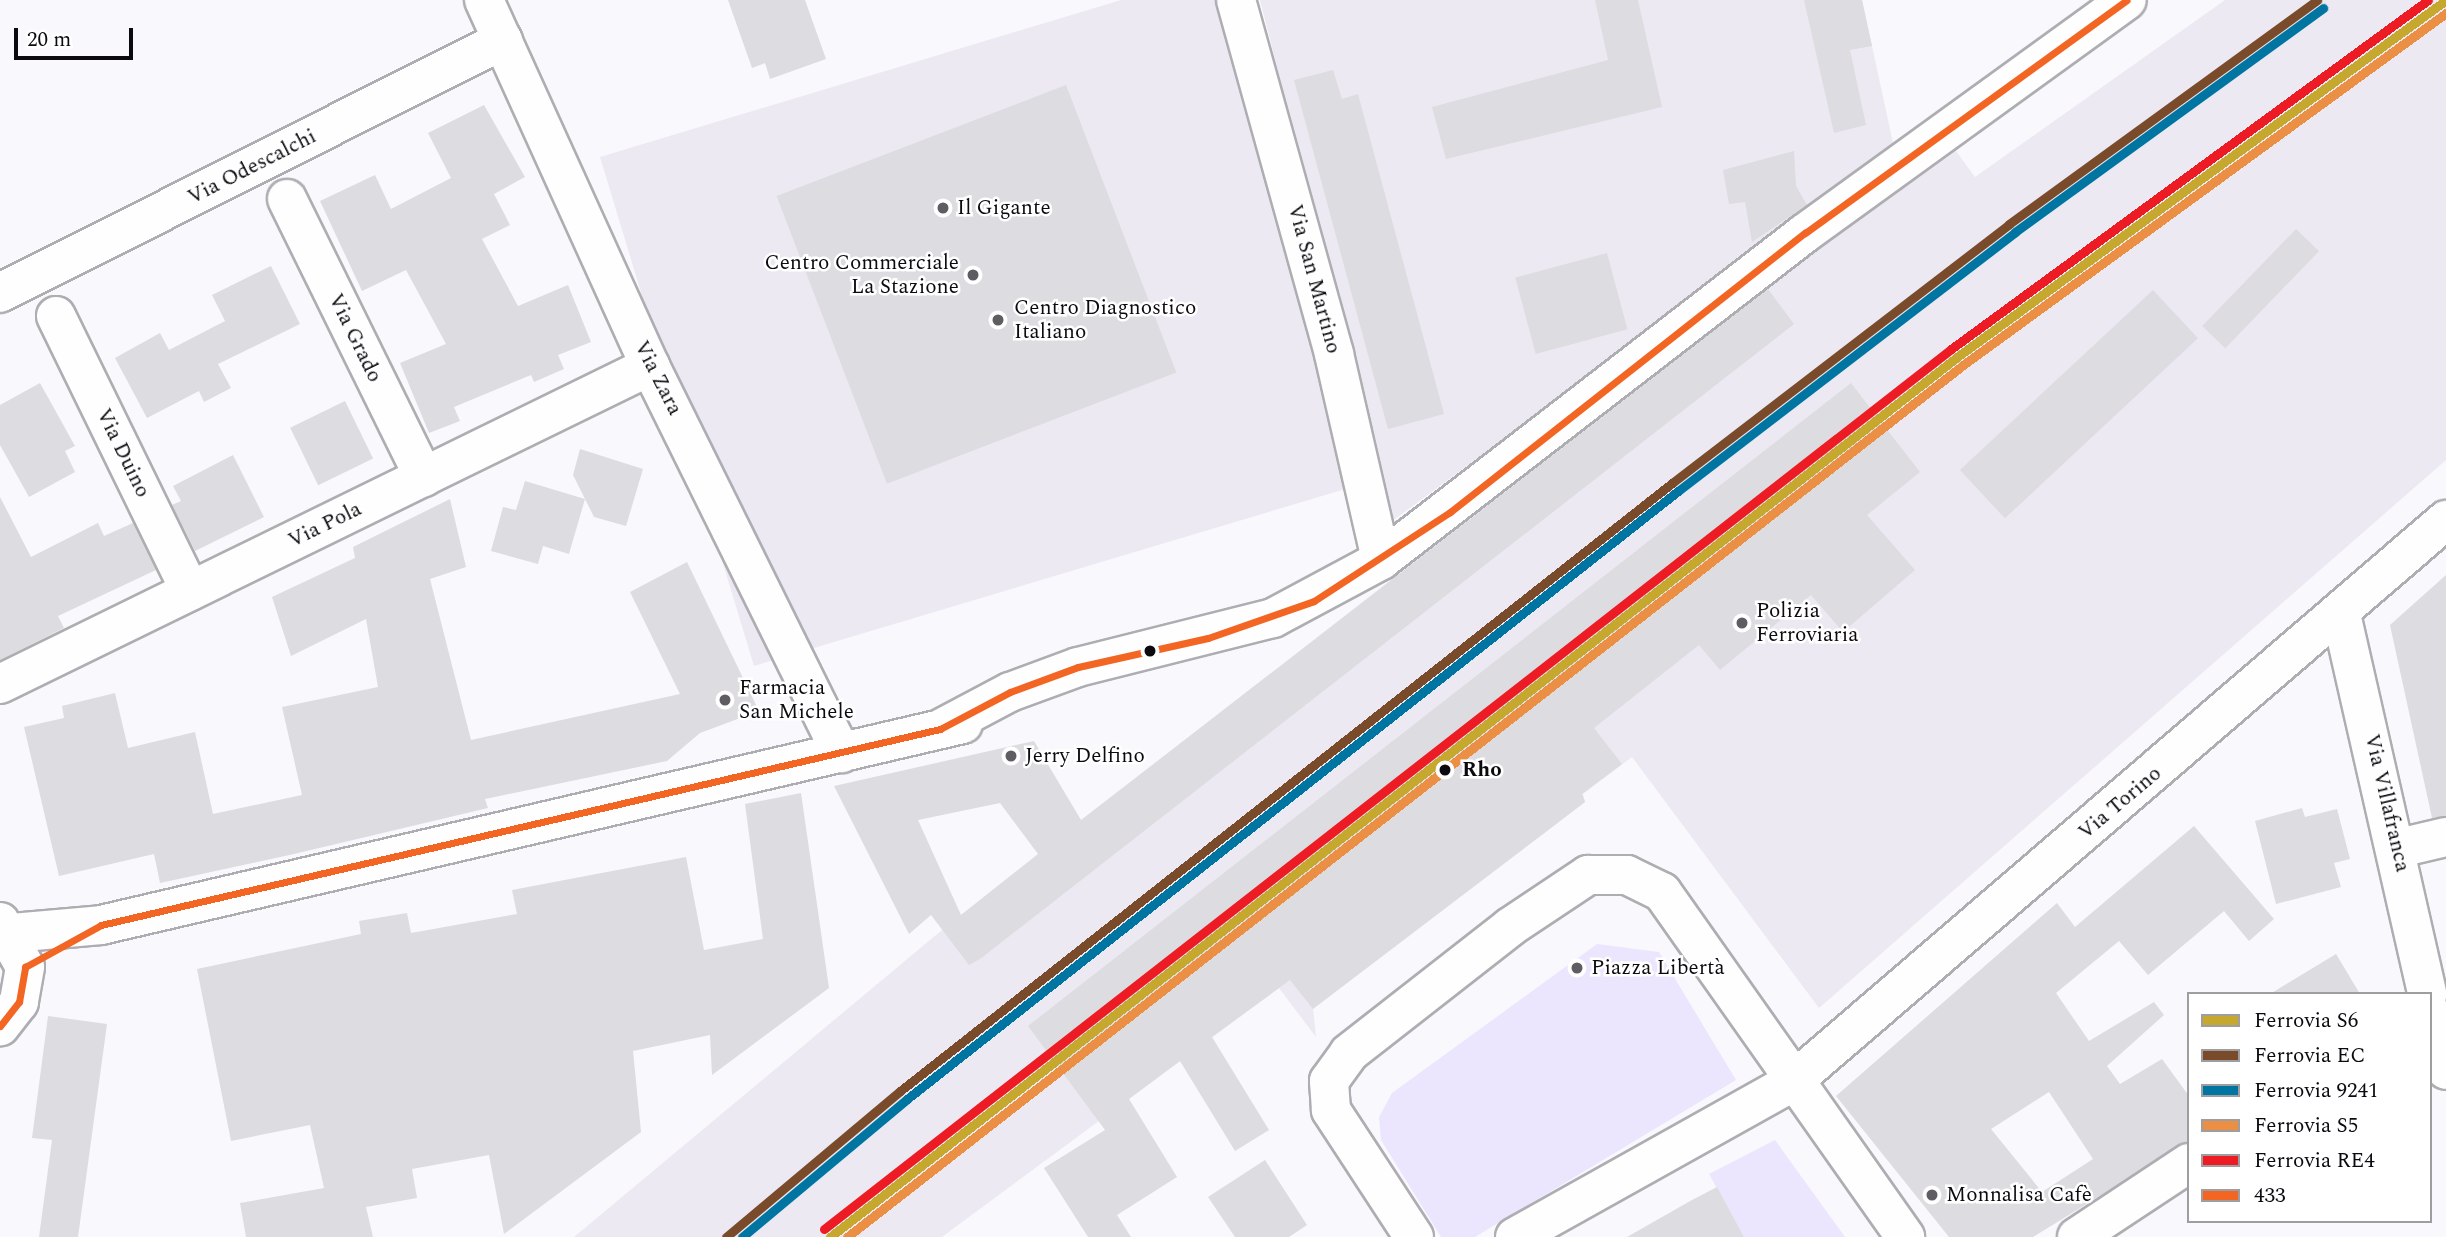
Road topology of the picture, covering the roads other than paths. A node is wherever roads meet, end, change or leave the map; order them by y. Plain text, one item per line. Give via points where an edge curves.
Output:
1 (484, 0) edge
2 (1236, 0) edge
3 (2127, 0) edge
4 (503, 40) junction
5 (287, 199) dead end
6 (0, 293) edge
7 (56, 316) dead end
8 (650, 366) junction
9 (424, 477) junction
10 (2446, 520) edge
11 (1381, 560) junction
12 (190, 591) junction
13 (2341, 614) junction
14 (0, 684) edge
15 (841, 753) junction
16 (2446, 837) edge
17 (2399, 848) junction
18 (12, 941) edge
19 (2427, 992) edge
20 (2432, 1021) edge
21 (0, 1026) edge
22 (2446, 1070) edge
23 (1791, 1083) junction
24 (2187, 1164) edge
25 (1414, 1237) edge
26 (1515, 1237) edge
27 (1905, 1237) edge
28 (2077, 1237) edge

1 - 4 street, Via Zara
2 - 11 street, Via San Martino via 1334,354
3 - 11 street via 1805,233
4 - 6 street, Via Odescalchi
4 - 8 street, Via Zara
5 - 9 street, Via Grado
7 - 12 street, Via Duino
8 - 9 street, Via Pola
8 - 15 street, Via Zara
9 - 12 street, Via Pola
10 - 13 street, Via Torino
11 - 15 street via 1273,618 1154,653 1079,667 1010,692 940,729
12 - 14 street, Via Pola
13 - 17 street, Via Villafranca
13 - 23 street, Via Torino
15 - 18 street via 101,925
16 - 17 street
17 - 19 street, Via Villafranca
18 - 21 street via 19,1002
20 - 22 street
23 - 25 street via 1662,892 1627,874 1588,875 1349,1053 1329,1081 1331,1110
23 - 26 street
23 - 27 street
24 - 28 street

